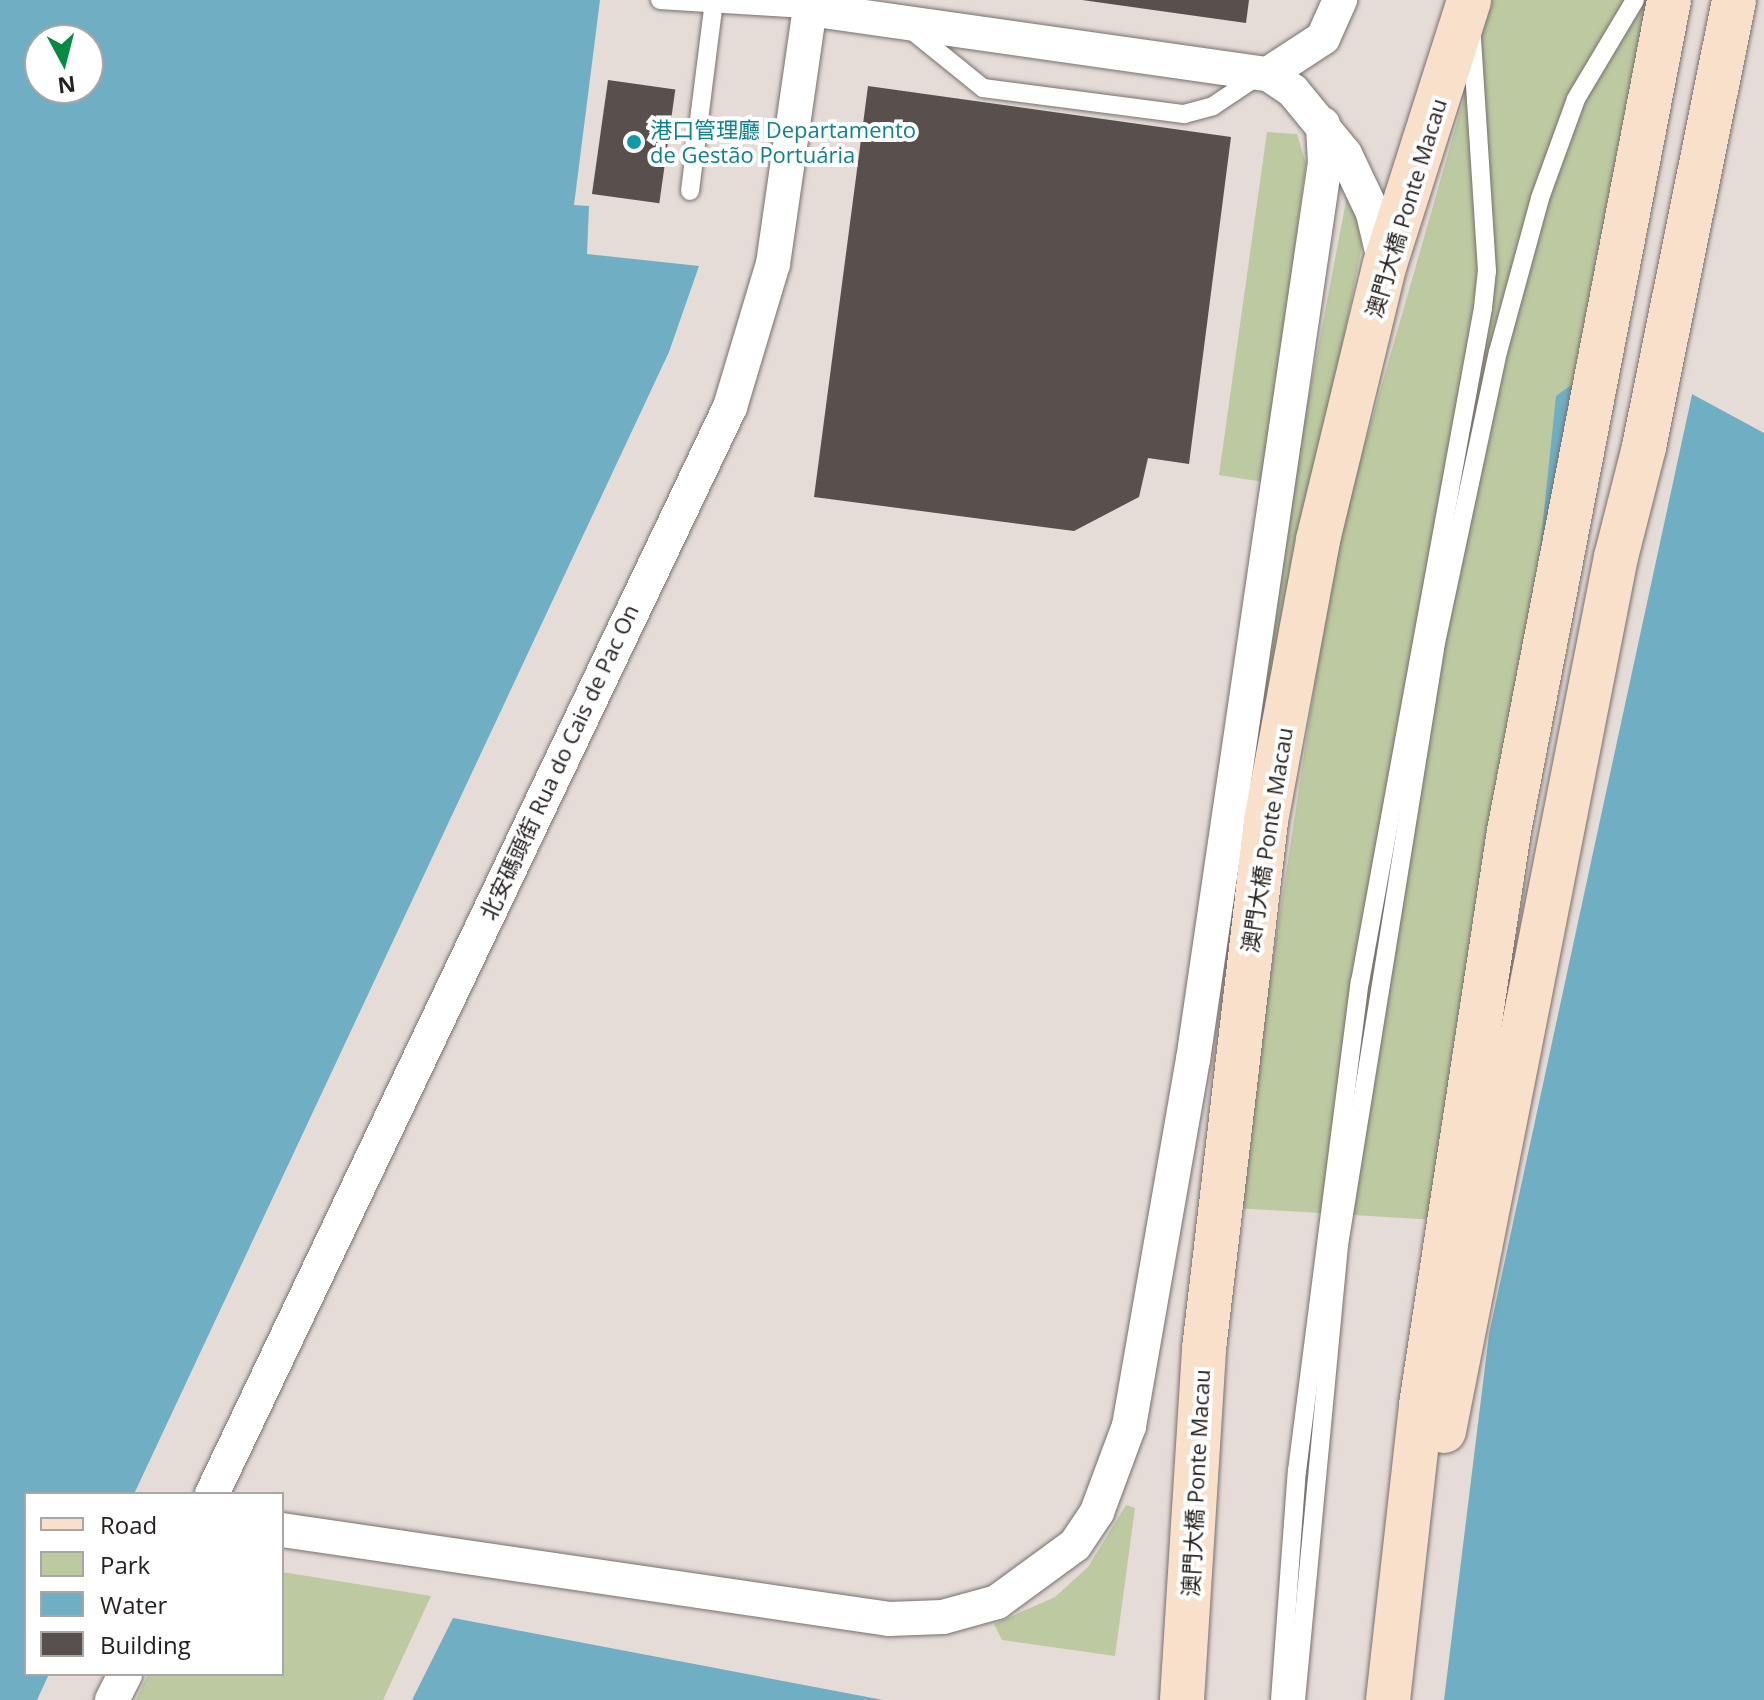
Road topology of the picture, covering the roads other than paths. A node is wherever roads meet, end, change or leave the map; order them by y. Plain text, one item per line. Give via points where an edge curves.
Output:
1 (660, 0) edge
2 (1340, 0) edge
3 (1471, 0) edge
4 (1635, 0) edge
5 (1669, 0) edge
6 (1734, 0) edge
7 (714, 3) edge
8 (810, 4) edge
9 (892, 21) junction
10 (1268, 74) junction
11 (1323, 124) junction
12 (690, 191) dead end
13 (1385, 264) junction
14 (213, 1492) edge
15 (284, 1530) edge
16 (1397, 1640) junction
17 (124, 1676) edge
18 (112, 1700) edge
19 (1182, 1700) edge
20 (1280, 1700) edge
21 (1296, 1700) edge
22 (1388, 1700) edge

1 - 7 lane
2 - 10 street via 1323,38
3 - 13 main road, 澳門大橋 Ponte Macau
3 - 20 lane via 1484,295 1360,982 1297,1471
4 - 21 lane via 1576,99 1535,213 1436,643 1339,1245
5 - 16 main road via 1509,831 1421,1405
6 - 16 main road via 1616,557 1473,1306
7 - 8 lane
7 - 12 lane
8 - 9 street
8 - 14 street, 北安碼頭街 Rua do Cais de Pac On via 773,264 730,407
9 - 10 street
9 - 10 lane via 914,31 983,88 1184,114 1200,113
10 - 11 street
11 - 13 street via 1359,181
11 - 15 street via 1325,163 1204,982 1135,1396 1117,1469 1075,1545 997,1602 943,1617 889,1619
13 - 19 main road, 澳門大橋 Ponte Macau via 1318,540 1252,933 1204,1349
16 - 22 main road
17 - 18 street

